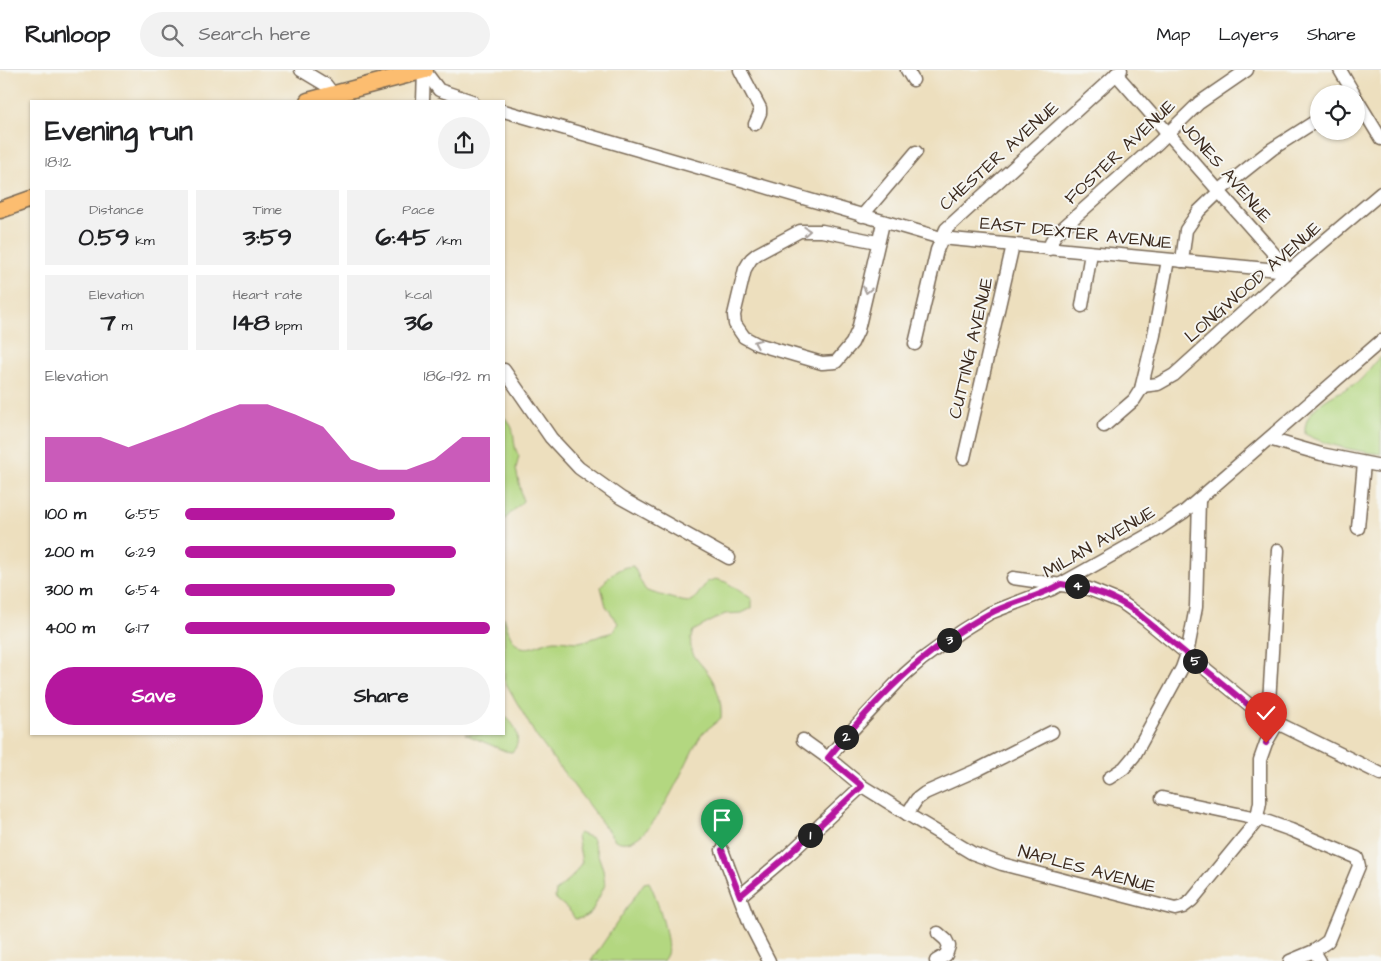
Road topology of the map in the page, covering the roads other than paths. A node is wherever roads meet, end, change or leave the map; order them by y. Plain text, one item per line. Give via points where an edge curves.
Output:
1 (301, 70) edge
2 (424, 70) edge
3 (740, 70) edge
4 (1247, 70) edge
5 (1340, 70) edge
6 (1119, 72) edge
7 (1349, 85) edge
8 (333, 94) junction
9 (312, 100) edge
10 (423, 100) edge
11 (469, 100) edge
12 (505, 111) edge
13 (1365, 113) edge
14 (755, 124) dead end
15 (1310, 124) edge
16 (1168, 132) junction
17 (1381, 139) edge
18 (916, 152) dead end
19 (1219, 192) junction
20 (1381, 192) edge
21 (30, 199) edge
22 (0, 210) edge
23 (862, 216) junction
24 (883, 222) junction
25 (941, 238) junction
26 (877, 242) junction
27 (1013, 245) junction
28 (1048, 249) junction
29 (1090, 253) junction
30 (1168, 260) junction
31 (1182, 261) junction
32 (1289, 271) junction
33 (1082, 306) dead end
34 (1381, 341) edge
35 (915, 344) dead end
36 (505, 371) edge
37 (1142, 386) junction
38 (1104, 426) dead end
39 (1270, 439) junction
40 (964, 458) dead end
41 (1364, 463) junction
42 (1381, 466) edge
43 (1199, 500) junction
44 (1358, 528) dead end
45 (1278, 550) dead end
46 (729, 558) dead end
47 (1013, 578) dead end
48 (1061, 584) junction
49 (1187, 654) junction
50 (1264, 716) junction
51 (1277, 724) junction
52 (1052, 732) dead end
53 (803, 740) dead end
54 (828, 758) junction
55 (1381, 774) edge
56 (1109, 778) dead end
57 (862, 786) junction
58 (1162, 798) dead end
59 (907, 814) junction
60 (1257, 818) junction
61 (722, 850) dead end
62 (740, 896) junction
63 (938, 933) dead end
64 (1317, 956) edge
65 (769, 961) edge
66 (936, 961) edge
67 (1290, 961) edge

1 - 8 street via 326,85
2 - 8 main road
2 - 10 street
2 - 11 street via 439,90
3 - 14 street via 760,108
4 - 16 street, FOSTER AVENUE via 1203,100
5 - 7 street
6 - 16 street, JONES AVENUE
6 - 25 street, CHESTER AVENUE via 951,223
8 - 9 main road
12 - 23 street, EAST DEXTER AVENUE
13 - 17 street
15 - 19 street via 1272,149
16 - 19 street, JONES AVENUE
16 - 28 street, FOSTER AVENUE via 1056,234
18 - 23 street
19 - 31 street via 1186,228
19 - 32 street, JONES AVENUE
20 - 32 street, LONGWOOD AVENUE
21 - 22 main road
23 - 24 street, EAST DEXTER AVENUE
24 - 25 street, EAST DEXTER AVENUE
24 - 26 street
25 - 27 street, EAST DEXTER AVENUE
25 - 35 street, CHESTER AVENUE
26 -> 26 street via 858,330 836,362 822,363 757,344 738,330 734,315 743,277 748,263 757,254 794,233 808,230
27 - 28 street, EAST DEXTER AVENUE
27 - 40 street, CUTTING AVENUE
28 - 29 street, EAST DEXTER AVENUE
29 - 30 street, EAST DEXTER AVENUE
29 - 33 street
30 - 31 street, EAST DEXTER AVENUE
30 - 37 street
31 - 32 street, EAST DEXTER AVENUE
32 - 37 street, LONGWOOD AVENUE via 1174,375 1158,384
34 - 39 street, MILAN AVENUE
36 - 46 street via 551,438 584,472 621,498
37 - 38 street via 1134,400
39 - 41 street
39 - 43 street, MILAN AVENUE
41 - 42 street
41 - 44 street
43 - 48 street, MILAN AVENUE via 1157,530
43 - 49 street via 1196,607
45 - 50 street via 1269,703
47 - 48 street
48 - 49 street via 1089,589 1121,602
48 - 54 street, MILAN AVENUE via 990,613 927,655 895,684
49 - 50 street
49 - 56 street via 1134,756
50 - 51 street
51 - 55 street
51 - 60 street, NAPLES AVENUE via 1260,760
52 - 59 street via 925,793
53 - 54 street, NAPLES AVENUE
54 - 57 street, NAPLES AVENUE
57 - 59 street, NAPLES AVENUE
57 - 62 street
58 - 60 street
59 - 60 street, NAPLES AVENUE via 972,853 992,861 1175,909 1192,900
60 - 64 street via 1353,855 1358,860 1359,866 1328,941
61 - 62 street
62 - 65 street
63 - 66 street via 949,946 946,955
64 - 67 street

